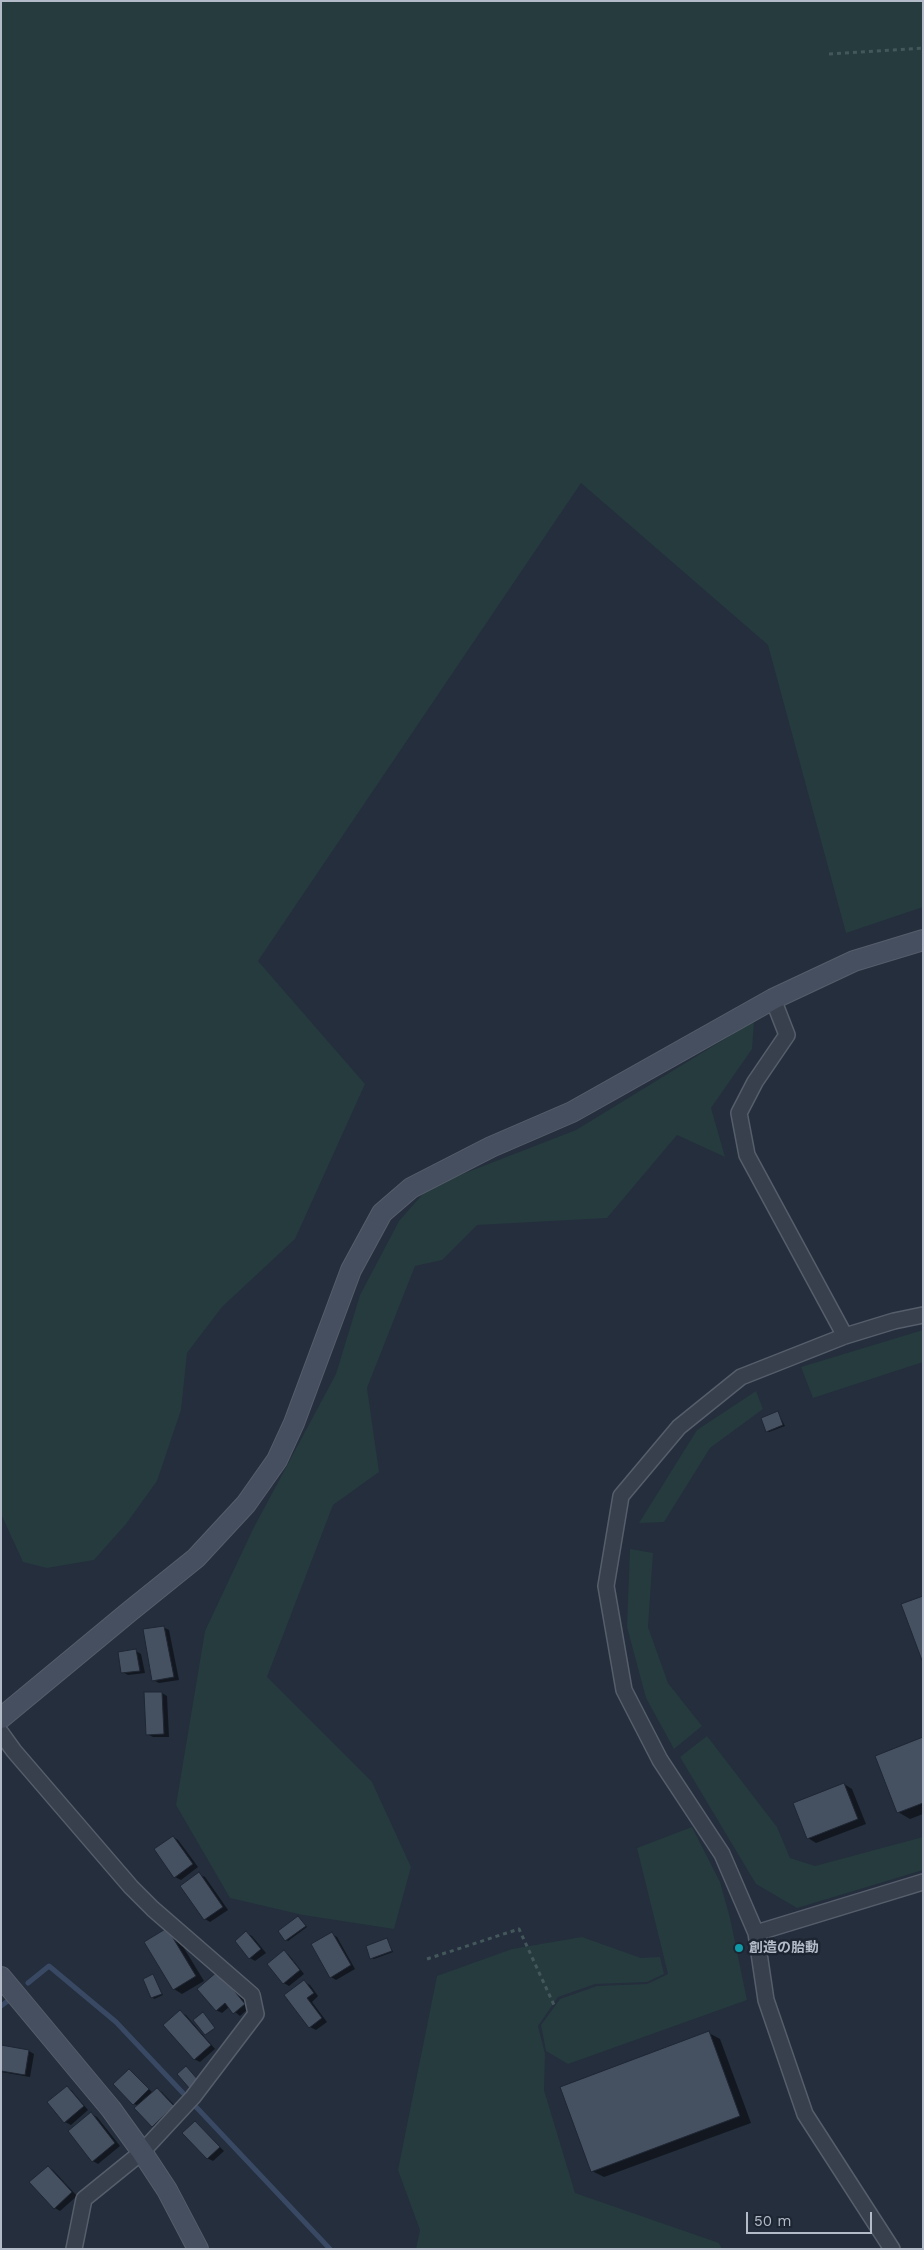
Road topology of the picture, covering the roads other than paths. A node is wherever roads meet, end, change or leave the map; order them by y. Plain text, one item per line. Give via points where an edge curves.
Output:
1 (923, 940) edge
2 (773, 998) junction
3 (923, 1316) edge
4 (845, 1336) junction
5 (1, 1718) edge
6 (1, 1733) edge
7 (923, 1882) edge
8 (756, 1933) junction
9 (1, 1977) edge
10 (142, 2152) junction
11 (74, 2249) edge
12 (198, 2249) edge
13 (892, 2249) edge

1 - 2 street via 854,961
2 - 4 street via 787,1035 755,1082 739,1113 747,1155
2 - 5 street via 572,1112 491,1147 411,1188 382,1213 351,1270 277,1460 246,1504 196,1558
3 - 4 street
4 - 8 street via 741,1377 679,1427 621,1496 606,1586 624,1690 660,1760 722,1854
6 - 10 street via 131,1888 252,1994 256,2014 193,2097
7 - 8 street
8 - 13 street via 766,2000 805,2114
9 - 10 street via 111,2109
10 - 11 street via 84,2199
10 - 12 street via 167,2190

